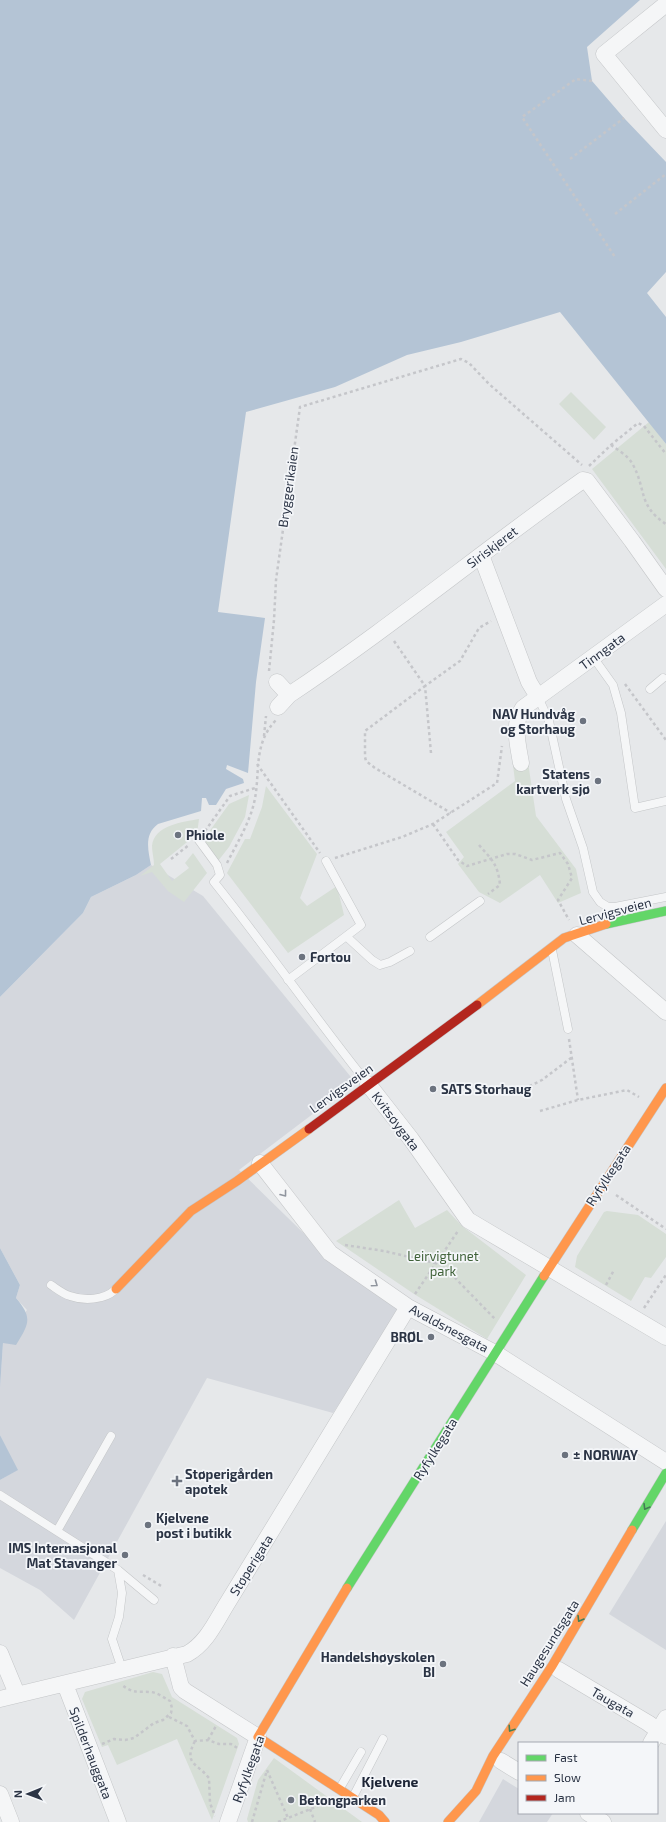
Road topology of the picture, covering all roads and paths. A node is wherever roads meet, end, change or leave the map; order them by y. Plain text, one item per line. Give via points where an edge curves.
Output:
1 (666, 4) edge
2 (592, 81) dead end
3 (624, 118) dead end
4 (666, 130) edge
5 (570, 159) dead end
6 (666, 174) edge
7 (615, 214) dead end
8 (616, 257) dead end
9 (612, 445) junction
10 (666, 454) edge
11 (666, 524) edge
12 (481, 555) junction
13 (666, 589) edge
14 (666, 604) edge
15 (495, 619) dead end
16 (394, 641) dead end
17 (593, 657) junction
18 (273, 678) joint
19 (663, 678) dead end
20 (613, 685) junction
21 (425, 686) junction
22 (650, 689) dead end
23 (289, 695) junction
24 (538, 697) junction
25 (272, 708) junction
26 (264, 736) junction
27 (666, 740) edge
28 (503, 741) dead end
29 (431, 753) dead end
30 (521, 763) dead end
31 (257, 764) junction
32 (255, 788) junction
33 (666, 801) edge
34 (451, 813) junction
35 (434, 824) junction
36 (198, 839) junction
37 (479, 845) dead end
38 (171, 859) dead end
39 (326, 860) junction
40 (492, 860) junction
41 (220, 875) junction
42 (666, 897) edge
43 (480, 901) joint
44 (666, 911) edge
45 (574, 929) junction
46 (347, 937) junction
47 (430, 937) dead end
48 (551, 947) junction
49 (410, 950) dead end
50 (288, 980) junction
51 (666, 1012) edge
52 (568, 1029) joint
53 (572, 1057) junction
54 (368, 1084) junction
55 (666, 1088) edge
56 (524, 1089) dead end
57 (578, 1100) junction
58 (642, 1100) dead end
59 (540, 1111) dead end
60 (260, 1163) junction
61 (612, 1192) dead end
62 (468, 1220) junction
63 (666, 1229) edge
64 (330, 1253) junction
65 (439, 1259) junction
66 (435, 1263) junction
67 (549, 1268) junction
68 (614, 1270) dead end
69 (666, 1275) edge
70 (51, 1285) dead end
71 (116, 1289) joint
72 (604, 1289) dead end
73 (408, 1307) junction
74 (641, 1312) dead end
75 (509, 1331) junction
76 (666, 1338) edge
77 (495, 1353) junction
78 (111, 1436) dead end
79 (666, 1462) edge
80 (666, 1473) edge
81 (0, 1495) edge
82 (57, 1531) junction
83 (118, 1570) junction
84 (613, 1582) dead end
85 (154, 1600) dead end
86 (0, 1653) edge
87 (173, 1656) junction
88 (559, 1670) junction
89 (121, 1674) junction
90 (65, 1684) junction
91 (17, 1694) junction
92 (0, 1699) edge
93 (169, 1717) junction
94 (218, 1723) dead end
95 (660, 1732) edge
96 (518, 1735) dead end
97 (258, 1737) junction
98 (208, 1740) junction
99 (383, 1740) dead end
100 (195, 1741) junction
101 (99, 1745) dead end
102 (241, 1750) dead end
103 (361, 1752) dead end
104 (500, 1765) joint
105 (518, 1772) edge
106 (339, 1789) junction
107 (0, 1794) edge
108 (352, 1798) junction
109 (332, 1800) dead end
110 (480, 1802) dead end
111 (310, 1809) junction
112 (590, 1814) edge
113 (288, 1818) junction
114 (385, 1819) edge
115 (222, 1820) edge
116 (11, 1822) edge
117 (118, 1822) edge
118 (252, 1822) edge
119 (278, 1822) edge
120 (315, 1822) edge
121 (448, 1822) edge
122 (603, 1822) edge

1 - 4 street via 604,54
2 - 8 path via 576,79 522,117
3 - 5 path
6 - 7 path
9 - 10 path via 638,423 644,426
9 - 11 path via 632,462 649,510
9 - 18 path, Bryggerikaien via 585,470 469,363 461,359 300,406 276,580
12 - 13 street, Siriskjeret via 585,480
12 - 23 street, Siriskjeret
12 - 24 street via 529,682
14 - 17 street, Tinngata
15 - 21 path via 479,628 460,661
16 - 21 path
17 - 20 lane
17 - 24 street, Tinngata
18 - 23 street
19 - 22 lane
20 - 27 path via 624,683
20 - 33 lane via 621,713 635,808
21 - 29 path
21 - 34 path via 365,731 365,757 375,768
23 - 25 street, Siriskjeret
24 - 30 street, Tinngata via 523,708 517,720
24 - 42 lane via 549,721 566,799 583,848 593,892 600,902 608,907
25 - 26 path
25 - 26 path via 278,718
26 - 31 path
28 - 34 path via 497,782
31 - 32 path
31 - 39 path
32 - 36 path via 230,796
32 - 41 path via 255,801 250,818
34 - 35 path
35 - 39 path via 402,838
35 - 40 path via 458,860 467,866
36 - 38 path
36 - 41 lane, Kvitsøygata via 217,865
37 - 40 path
39 - 46 lane via 361,925
40 - 43 path via 499,871 500,885
40 - 45 path via 506,854 515,854 532,860 560,853 568,864 572,878 558,900
41 - 50 lane, Kvitsøygata via 214,882
43 - 47 lane
44 - 45 street, Lervigsveien via 585,930
45 - 48 street, Lervigsveien
45 - 51 street
46 - 49 lane via 380,965
46 - 50 lane
48 - 52 lane
48 - 54 street, Lervigsveien via 469,1011
50 - 54 lane, Kvitsøygata
52 - 53 path
53 - 56 path via 542,1080
53 - 57 path
54 - 60 street, Lervigsveien
54 - 62 street, Kvitsøygata
55 - 67 street, Ryfylkegata
57 - 58 path via 627,1090
57 - 59 path
60 -> 64 street, Avaldsnesgata
60 - 71 street, Lervigsveien via 181,1219
61 - 63 path
62 - 65 path
62 - 67 street, Kvitsøygata
64 - 66 path via 336,1243
64 -> 73 street, Avaldsnesgata
65 - 66 path
65 - 75 path via 493,1318
66 - 73 path
67 - 75 street, Ryfylkegata
67 - 76 street, Kvitsøygata
68 - 72 path
69 - 74 path
70 - 71 lane, Lervigsveien via 74,1297 101,1298 110,1295
73 - 77 street, Avaldsnesgata
73 - 87 street, Støperigata via 204,1641 187,1654
75 - 77 street, Ryfylkegata
77 - 79 street, Avaldsnesgata
77 - 97 street, Ryfylkegata via 375,1542
78 - 82 lane
80 -> 121 street, Haugesundsgata via 552,1666 493,1756 476,1791
81 - 82 lane
82 - 83 lane
83 - 85 lane
83 - 89 lane via 122,1593 119,1617 112,1639
84 - 88 street, Haugesundsgata
86 - 91 street
87 - 89 street, Støperigata
87 - 97 street via 185,1691
88 - 95 street, Taugata via 648,1722
88 - 96 street, Haugesundsgata
89 - 90 street, Støperigata
89 - 93 path via 123,1685 130,1690 158,1694 170,1701 172,1708
90 - 91 street, Støperigata
90 - 117 street, Spilderhauggata
91 - 92 street, Støperigata
93 - 100 path via 187,1726
93 - 101 path via 154,1722 134,1738 114,1739
94 - 98 path
97 - 106 street
97 - 115 street, Ryfylkegata
98 - 100 path
98 - 102 path via 219,1744 231,1744
99 - 108 lane
100 - 115 path via 190,1757 195,1766 209,1778 212,1813
103 - 106 lane
104 - 105 street
104 - 110 street
106 - 108 street
107 - 116 street
108 - 114 street
109 - 111 path
111 - 113 path
111 - 120 path
112 - 122 street
113 - 118 path via 267,1770
113 - 119 path

